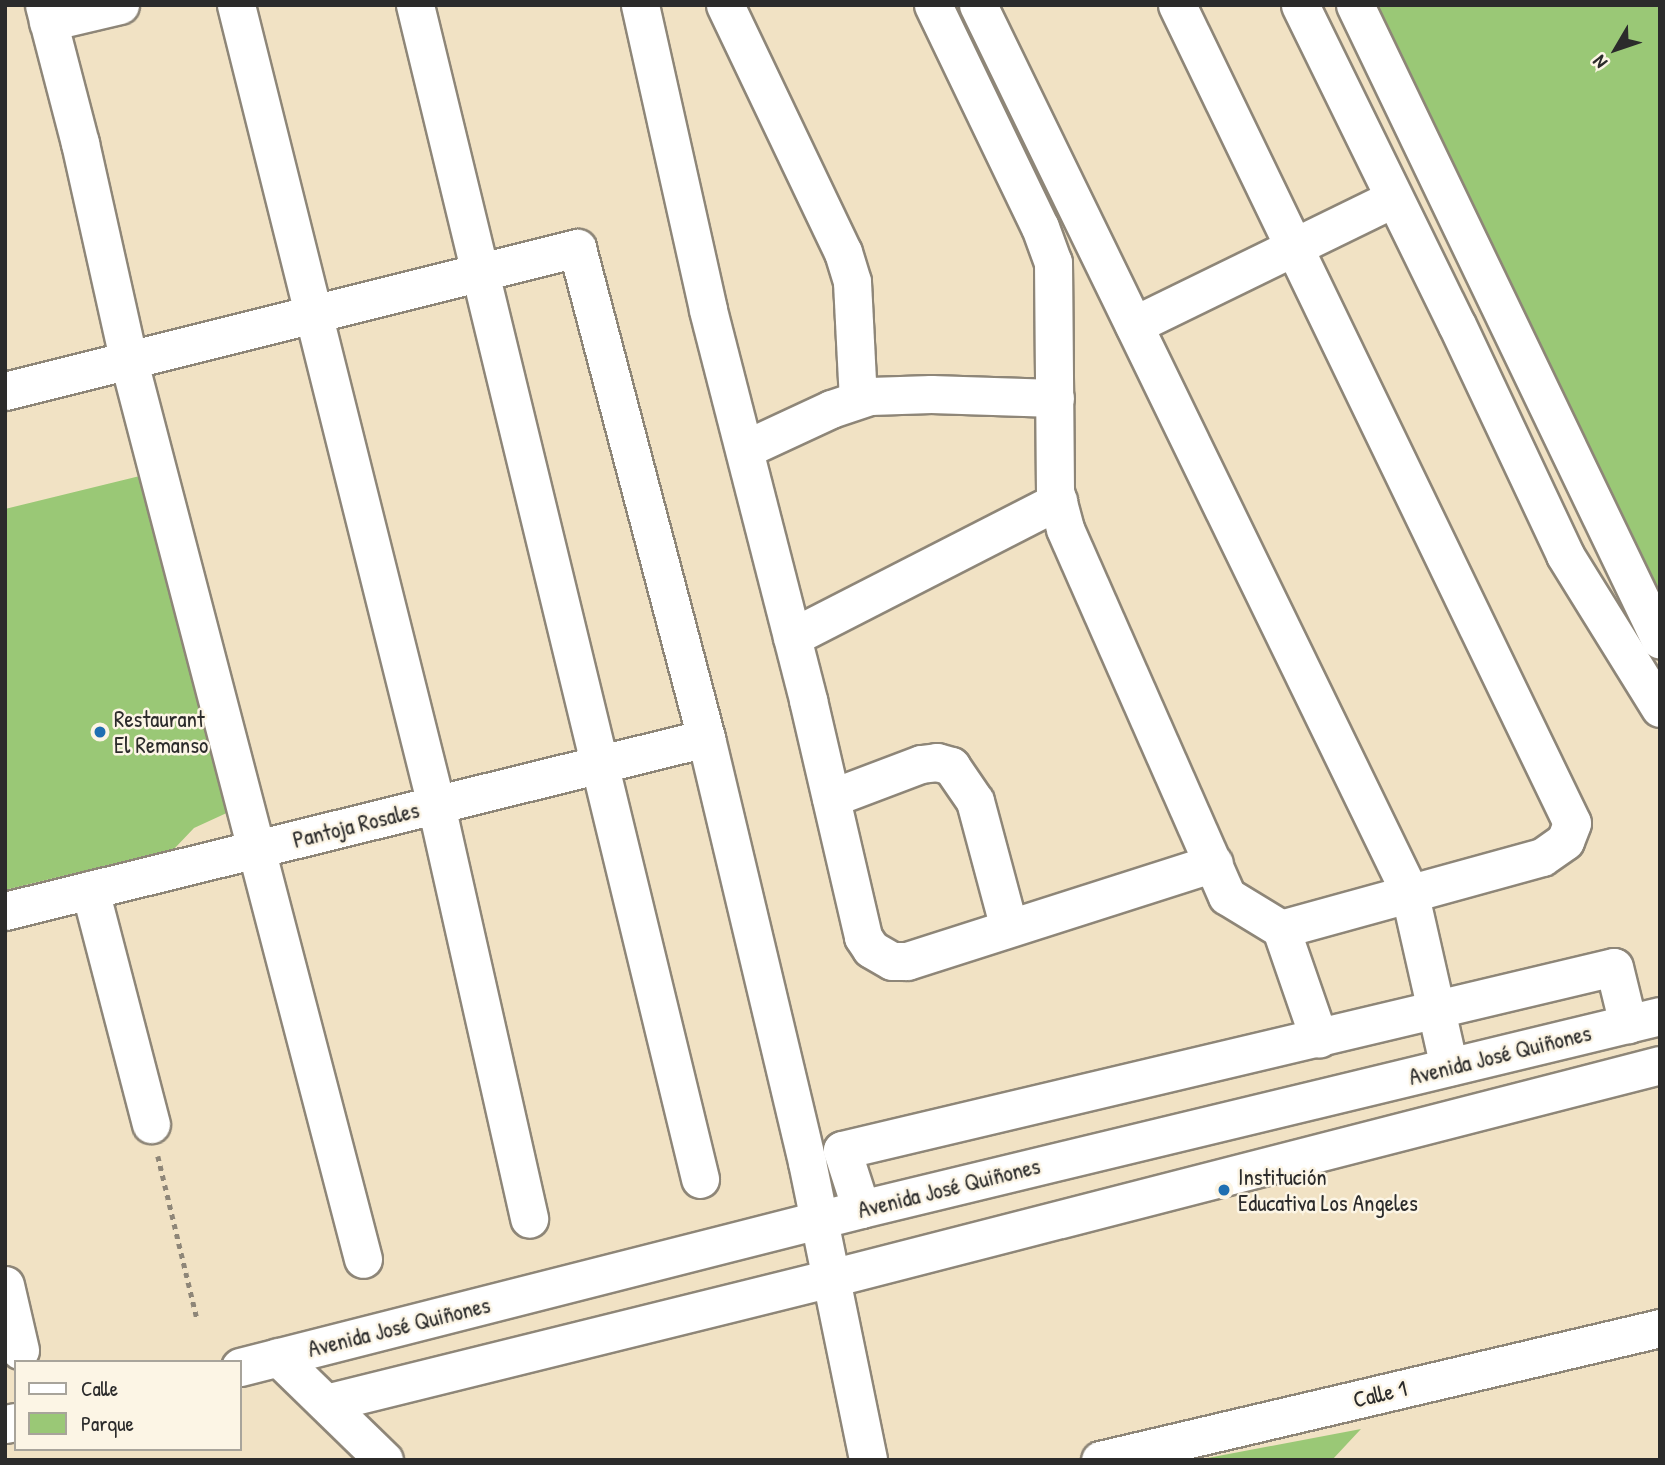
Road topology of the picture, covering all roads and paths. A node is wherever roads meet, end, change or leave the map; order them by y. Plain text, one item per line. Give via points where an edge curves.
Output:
1 (120, 5) edge
2 (236, 5) edge
3 (415, 5) edge
4 (640, 5) edge
5 (725, 5) edge
6 (933, 5) edge
7 (978, 5) edge
8 (1177, 5) edge
9 (1300, 5) edge
10 (1355, 5) edge
11 (46, 14) edge
12 (1394, 198) junction
13 (1294, 247) junction
14 (481, 274) junction
15 (313, 314) junction
16 (1134, 325) junction
17 (128, 358) junction
18 (5, 391) edge
19 (1055, 398) junction
20 (858, 399) junction
21 (745, 449) junction
22 (1058, 501) junction
23 (792, 637) junction
24 (1660, 640) edge
25 (1656, 698) edge
26 (706, 738) junction
27 (598, 765) junction
28 (831, 798) junction
29 (436, 804) junction
30 (256, 850) junction
31 (1214, 863) junction
32 (90, 890) junction
33 (1409, 891) junction
34 (5, 911) edge
35 (1009, 928) junction
36 (1281, 929) junction
37 (1435, 1012) junction
38 (1644, 1020) edge
39 (1319, 1039) junction
40 (1272, 1050) junction
41 (1660, 1065) edge
42 (1449, 1067) junction
43 (1281, 1108) junction
44 (151, 1125) joint
45 (700, 1179) dead end
46 (861, 1209) junction
47 (529, 1219) dead end
48 (819, 1220) junction
49 (363, 1259) dead end
50 (831, 1278) junction
51 (5, 1285) edge
52 (197, 1319) dead end
53 (1660, 1328) edge
54 (20, 1350) dead end
55 (278, 1357) junction
56 (242, 1366) edge
57 (326, 1403) junction
58 (384, 1460) edge
59 (868, 1460) edge
60 (1100, 1460) edge

1 - 11 street
2 - 15 street
3 - 14 street
4 - 21 street via 708,310
5 - 20 street via 843,252 852,282
6 - 19 street via 1053,262
7 - 16 street
8 - 13 street
9 - 12 street
10 - 24 street
11 - 17 street
12 - 13 street
12 - 25 street via 1565,555
13 - 16 street
13 - 33 street via 1572,823 1565,841 1542,857
14 - 15 street
14 - 26 street via 577,248
14 - 27 street
15 - 17 street
15 - 29 street
16 - 33 street
17 - 18 street
17 - 30 street
19 - 20 street via 931,394
19 - 22 street
20 - 21 street
21 - 23 street
22 - 23 street
22 - 31 street via 1065,529
23 - 28 street
26 - 27 street, Pantoja Rosales
26 - 48 street
27 - 29 street, Pantoja Rosales
27 - 45 street
28 - 35 street via 921,764 951,766 975,801
28 - 35 street via 863,937 871,949 892,961 908,961
29 - 30 street, Pantoja Rosales
29 - 47 street
30 - 32 street, Pantoja Rosales
30 - 49 street
31 - 35 street
31 - 36 street via 1227,896
32 - 34 street, Pantoja Rosales
32 - 44 street
33 - 36 street
33 - 37 street
36 - 39 street
37 - 38 street via 1614,967
37 - 39 street
37 - 42 street
38 - 42 street, Avenida José Quiñones
39 - 40 street
40 - 43 street
40 - 46 street via 842,1150
41 - 50 street
42 - 43 street, Avenida José Quiñones
43 - 46 street, Avenida José Quiñones
44 - 52 path
46 - 48 street, Avenida José Quiñones
48 - 50 street
48 - 55 street, Avenida José Quiñones
50 - 57 street
50 - 59 street
51 - 54 street
53 - 60 street, Calle 1
55 - 56 street, Avenida José Quiñones
55 - 57 street
57 - 58 street

